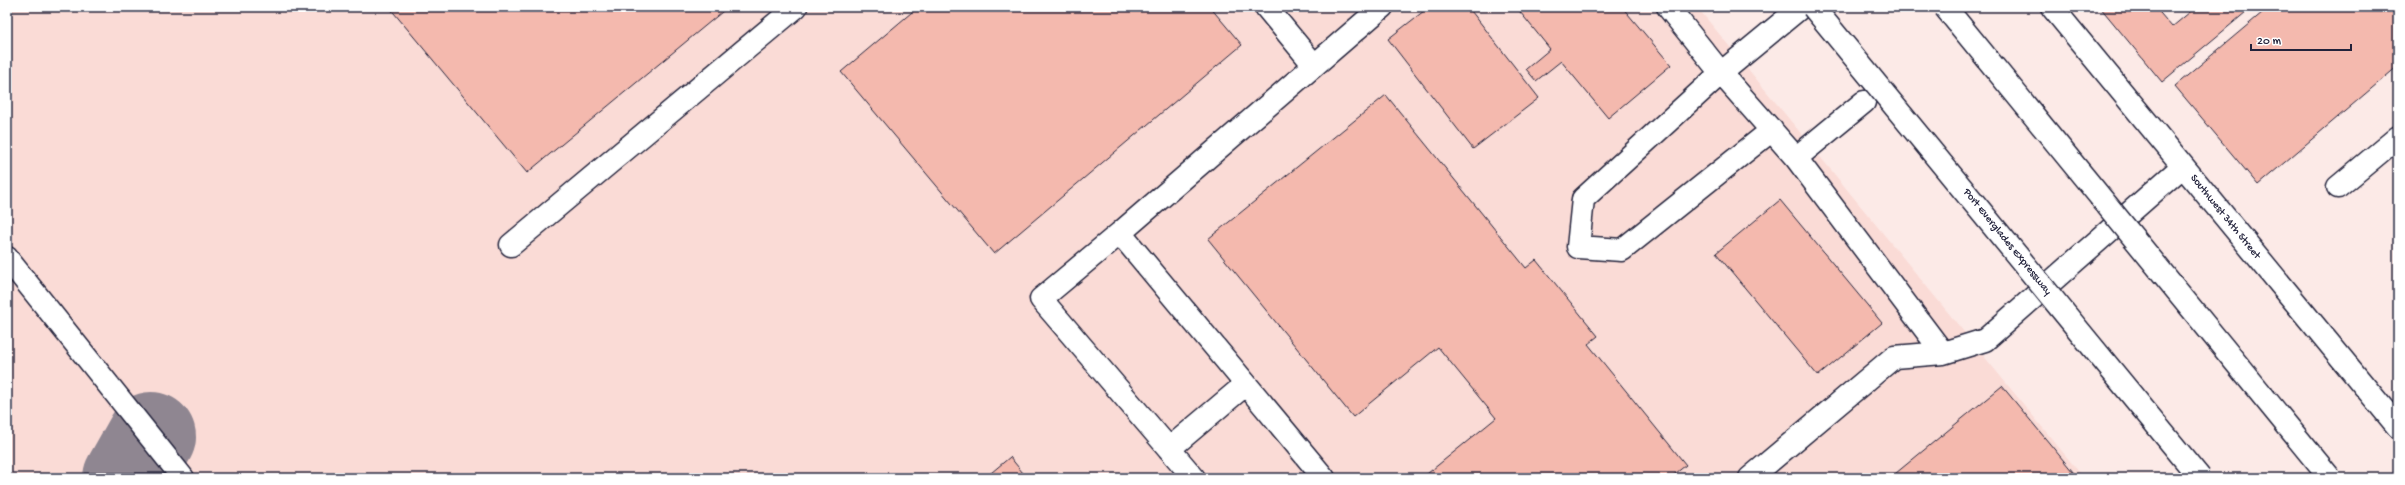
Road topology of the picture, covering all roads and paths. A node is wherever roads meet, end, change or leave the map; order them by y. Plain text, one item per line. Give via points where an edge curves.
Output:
1 (796, 7) edge
2 (1266, 7) edge
3 (1382, 7) edge
4 (1668, 7) edge
5 (1801, 7) edge
6 (1813, 7) edge
7 (1945, 7) edge
8 (2052, 7) edge
9 (1314, 65) junction
10 (1721, 73) junction
11 (1864, 102) dead end
12 (1772, 130) junction
13 (2398, 137) edge
14 (1796, 158) junction
15 (2183, 166) junction
16 (2338, 188) dead end
17 (1120, 233) junction
18 (511, 245) dead end
19 (7, 258) edge
20 (1942, 353) junction
21 (1246, 384) junction
22 (2398, 428) edge
23 (1169, 449) junction
24 (183, 478) edge
25 (1194, 478) edge
26 (1324, 478) edge
27 (1750, 478) edge
28 (2200, 478) edge
29 (2330, 478) edge

1 - 18 main road
2 - 9 main road
3 - 9 main road
4 - 10 main road
5 - 10 main road
6 - 28 main road, Port Everglades Expressway, bridge
7 - 29 main road, bridge
8 - 15 main road, Southwest 34th Street
9 - 17 main road
10 - 12 main road
10 - 12 main road via 1583,199 1578,247 1622,250
11 - 14 main road
12 - 14 main road
13 - 16 main road
14 - 20 main road
15 - 20 main road via 1985,340
15 - 22 main road, Southwest 34th Street
17 - 21 main road
17 - 23 main road via 1041,299
19 - 24 main road
20 - 27 main road via 1894,357
21 - 23 main road
21 - 26 main road
23 - 25 main road

